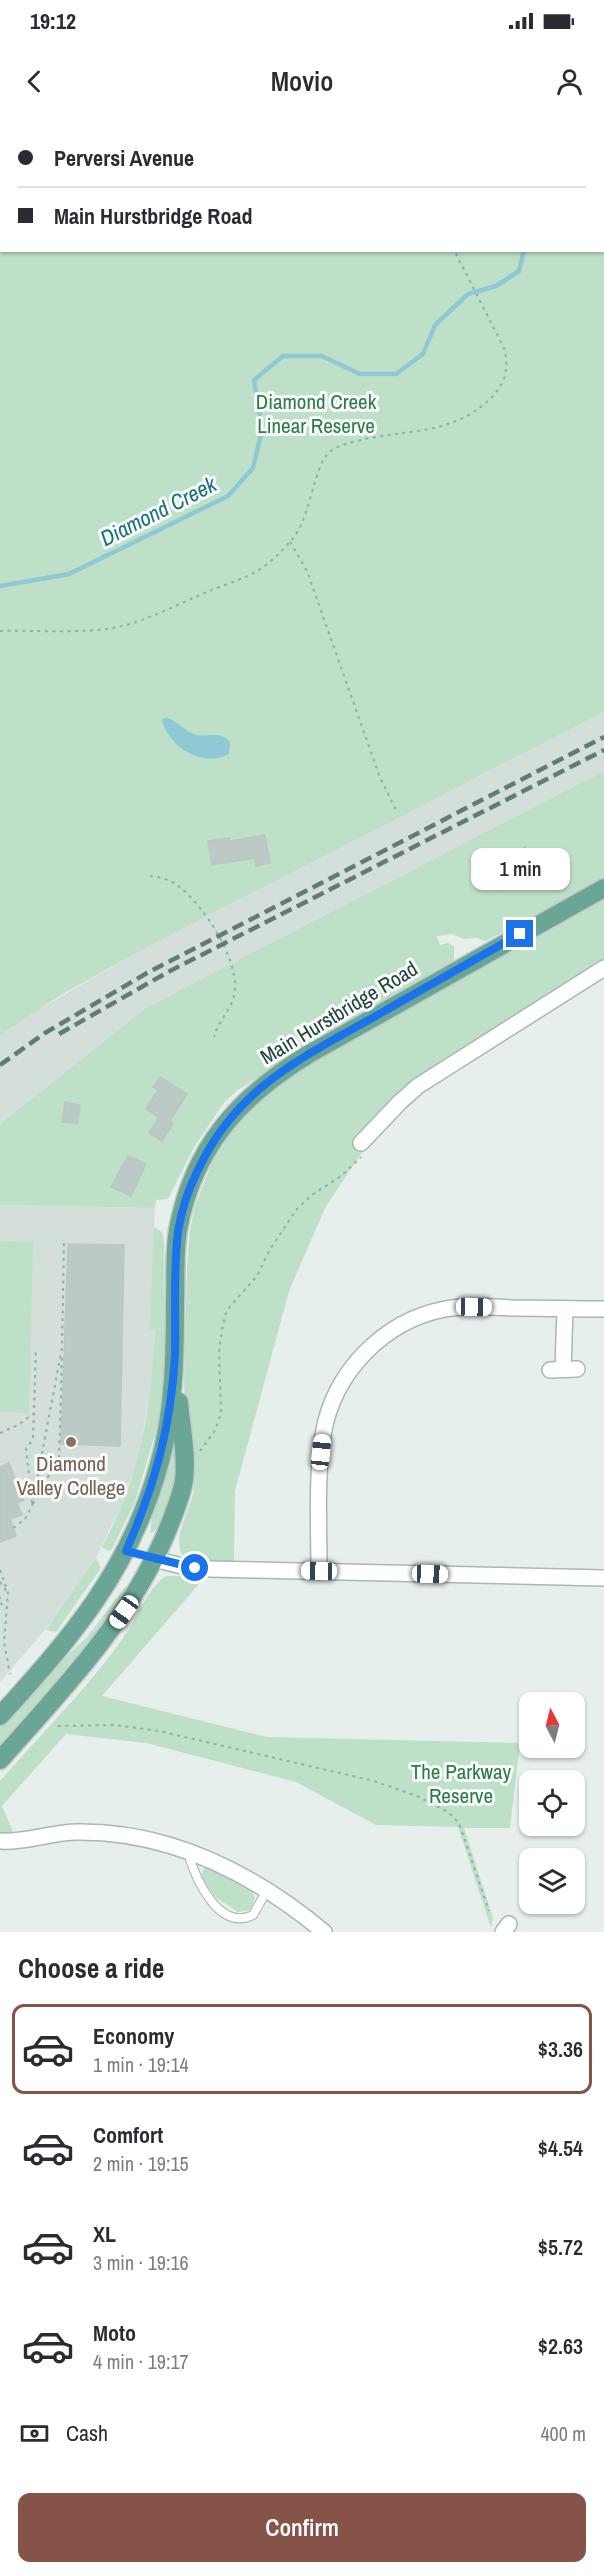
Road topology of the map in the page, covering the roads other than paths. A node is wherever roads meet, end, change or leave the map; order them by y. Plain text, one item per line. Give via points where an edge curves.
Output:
1 (604, 888) edge
2 (604, 968) edge
3 (364, 1147) road end
4 (565, 1309) junction
5 (604, 1309) edge
6 (175, 1355) junction
7 (563, 1370) dead end
8 (126, 1551) junction
9 (154, 1559) junction
10 (319, 1571) junction
11 (604, 1578) edge
12 (0, 1716) edge
13 (0, 1760) edge
14 (0, 1841) edge
15 (188, 1851) junction
16 (267, 1890) junction
17 (324, 1932) edge

1 - 6 main road, Main Hurstbridge Road via 294,1063 230,1116 197,1171 178,1231
2 - 3 street via 418,1086
4 - 5 street
4 - 7 street
4 - 10 street via 444,1310 395,1328 368,1349 345,1377 326,1419 321,1452
6 - 8 main road, Main Hurstbridge Road via 159,1464
6 - 9 main road, Main Hurstbridge Road via 184,1480
8 - 9 main road
8 - 12 main road, Main Hurstbridge Road via 73,1634
9 - 10 street via 203,1569
9 - 13 main road, Main Hurstbridge Road via 103,1642
10 - 11 street
14 - 15 street via 51,1833 93,1832
15 - 16 street
15 - 16 lane via 202,1890 229,1914 241,1918 253,1915
16 - 17 street

